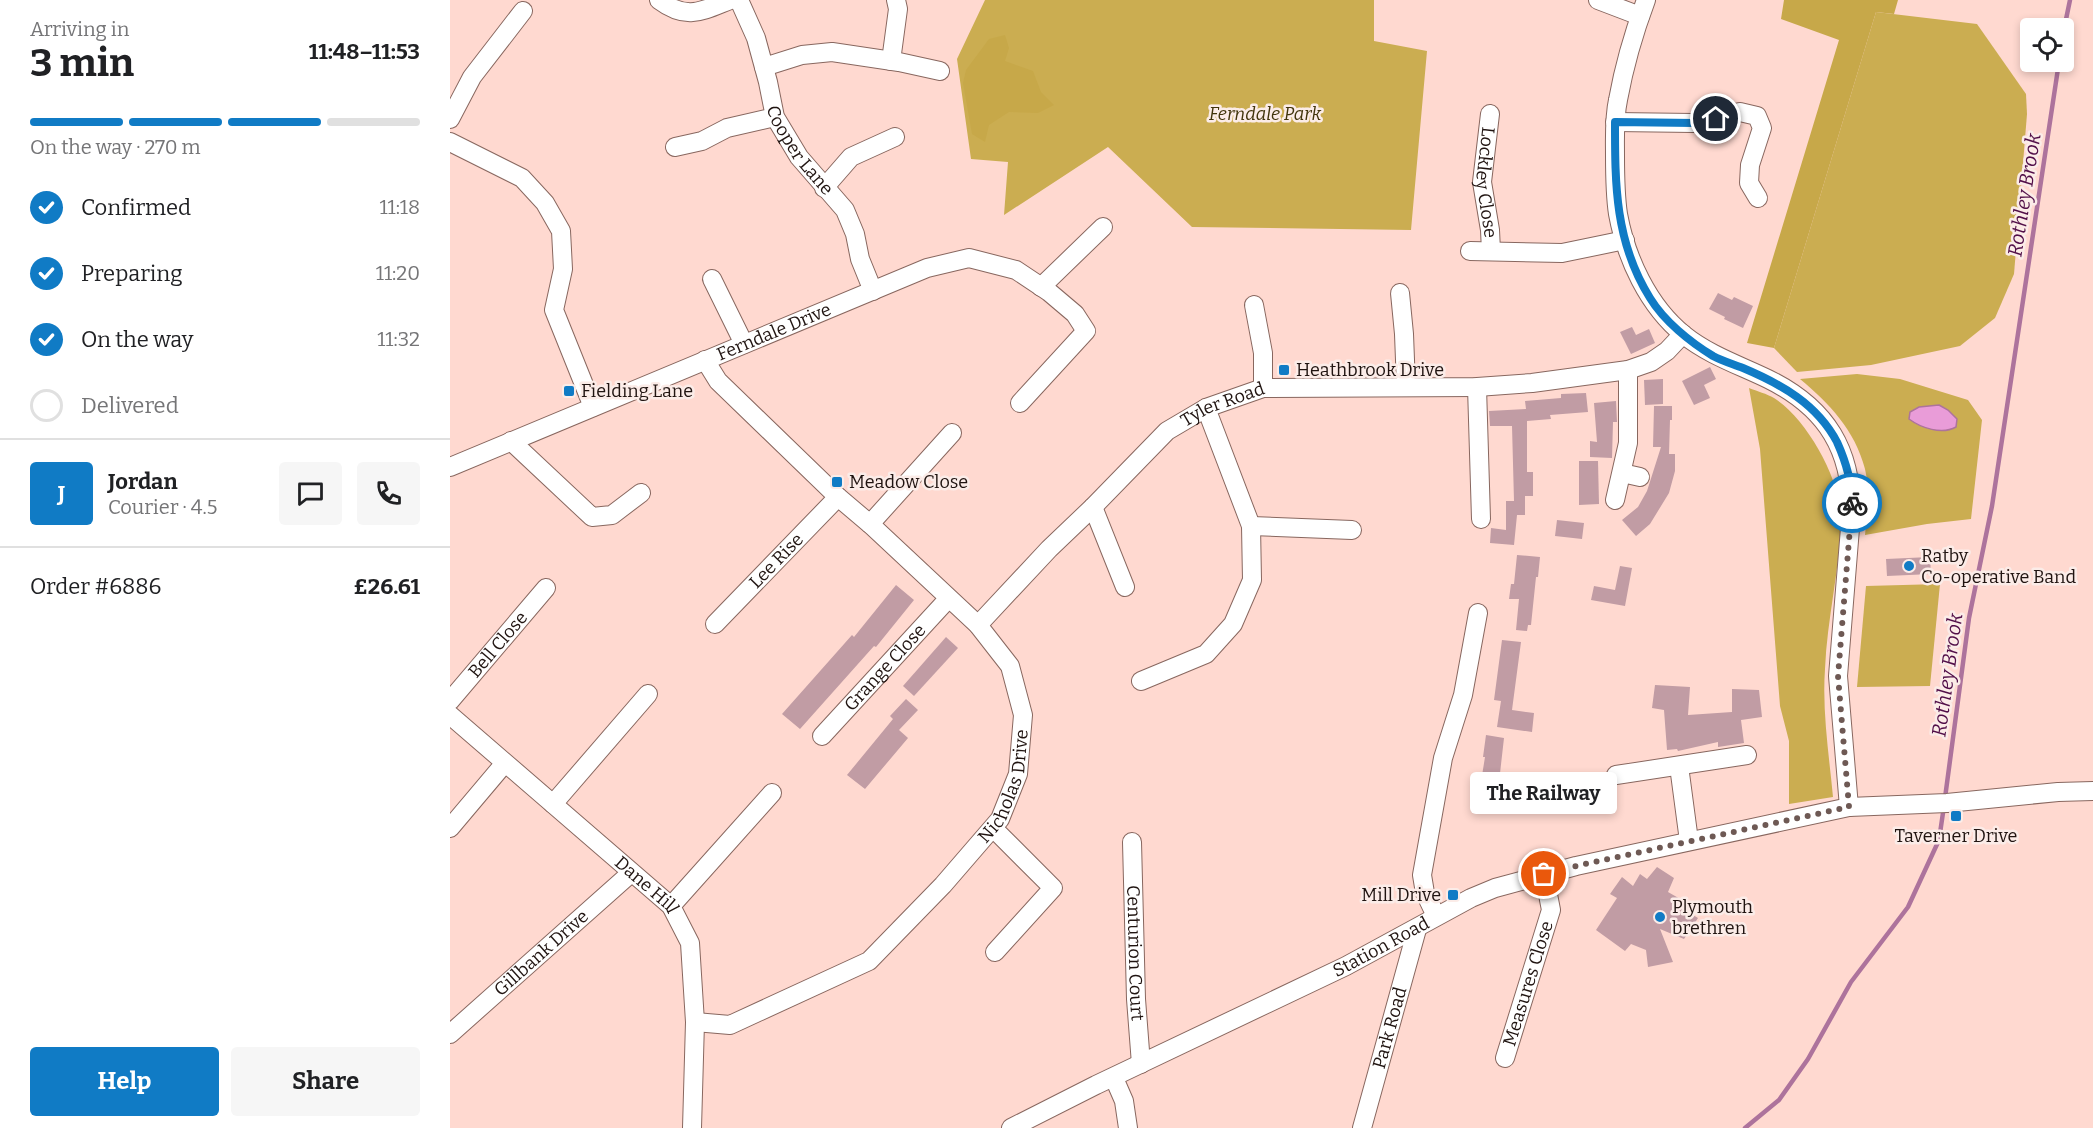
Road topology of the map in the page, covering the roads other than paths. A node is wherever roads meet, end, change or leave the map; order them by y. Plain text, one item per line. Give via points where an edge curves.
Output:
1 (659, 0) edge
2 (730, 0) edge
3 (739, 0) edge
4 (896, 0) edge
5 (1598, 0) edge
6 (1643, 8) edge
7 (523, 10) dead end
8 (891, 61) junction
9 (764, 67) junction
10 (940, 71) dead end
11 (1490, 114) dead end
12 (775, 117) junction
13 (450, 119) edge
14 (1615, 122) junction
15 (895, 137) dead end
16 (450, 142) edge
17 (675, 147) dead end
18 (824, 188) junction
19 (1758, 198) dead end
20 (1103, 227) dead end
21 (1625, 240) junction
22 (1470, 251) dead end
23 (1491, 251) junction
24 (712, 279) dead end
25 (1041, 287) junction
26 (873, 291) junction
27 (1400, 293) dead end
28 (1254, 305) dead end
29 (1683, 334) junction
30 (744, 344) junction
31 (705, 360) junction
32 (1628, 370) junction
33 (1406, 386) junction
34 (1477, 387) junction
35 (1263, 388) junction
36 (1020, 404) dead end
37 (593, 407) junction
38 (1206, 408) junction
39 (952, 433) dead end
40 (511, 441) junction
41 (450, 467) edge
42 (1622, 473) junction
43 (1640, 477) dead end
44 (641, 493) dead end
45 (838, 497) junction
46 (1615, 500) dead end
47 (1093, 507) junction
48 (1481, 519) dead end
49 (870, 524) junction
50 (1251, 526) junction
51 (1352, 530) dead end
52 (1125, 587) dead end
53 (546, 588) dead end
54 (948, 599) junction
55 (1478, 613) dead end
56 (715, 624) dead end
57 (978, 625) junction
58 (1141, 681) dead end
59 (648, 694) dead end
60 (450, 701) edge
61 (450, 716) edge
62 (822, 736) dead end
63 (1747, 755) dead end
64 (504, 764) junction
65 (1679, 766) junction
66 (1616, 775) dead end
67 (2093, 791) edge
68 (772, 793) dead end
69 (553, 804) junction
70 (1849, 807) junction
71 (450, 828) edge
72 (994, 829) junction
73 (1689, 841) junction
74 (1132, 842) dead end
75 (631, 873) junction
76 (1544, 874) junction
77 (671, 906) junction
78 (1436, 916) junction
79 (1417, 928) junction
80 (995, 952) dead end
81 (695, 1022) junction
82 (450, 1034) edge
83 (1505, 1058) dead end
84 (1141, 1064) junction
85 (1114, 1078) junction
86 (692, 1128) edge
87 (1011, 1128) edge
88 (1128, 1128) edge
89 (1362, 1128) edge

1 - 2 street via 681,13 692,14
3 - 9 street, Cooper Lane
4 - 8 street
5 - 6 street
6 - 14 street
7 - 13 street via 472,77
8 - 9 street via 832,52 802,55
8 - 10 street
9 - 12 street, Cooper Lane
11 - 23 street, Lockley Close via 1482,182
12 - 17 street via 727,128 702,141
12 - 18 street, Cooper Lane
14 - 19 street via 1694,123 1740,112 1757,116 1762,128 1750,165 1749,183
14 - 21 street via 1615,182
15 - 18 street via 851,157
16 - 37 street via 522,178 545,203 561,231 563,269 554,310
18 - 26 street, Cooper Lane via 845,210
20 - 25 street
21 - 23 street, Lockley Close via 1562,252
21 - 29 street via 1650,298
22 - 23 street, Lockley Close
24 - 30 street
25 - 26 street, Ferndale Drive via 1016,270 969,258 927,268
25 - 36 street, Ferndale Drive via 1076,314 1086,331
26 - 30 street, Ferndale Drive
27 - 33 street
28 - 35 street via 1263,353
29 - 32 street, Tyler Road via 1651,363
29 - 70 street via 1714,356 1766,378 1799,398 1818,414 1843,454 1852,506 1838,676
30 - 31 street, Ferndale Drive
31 - 37 street, Ferndale Drive
31 - 45 street, Nicholas Drive via 718,381
32 - 34 street, Tyler Road
32 - 42 street via 1628,443
33 - 34 street, Tyler Road
33 - 35 street, Tyler Road
34 - 48 street
35 - 38 street, Tyler Road
37 - 40 street, Ferndale Drive
38 - 47 street, Tyler Road via 1167,431
38 - 50 street
39 - 49 street
40 - 41 street, Ferndale Drive
40 - 44 street via 592,517 612,515
42 - 43 street
42 - 46 street
45 - 49 street, Nicholas Drive
45 - 56 street, Lee Rise
47 - 52 street
47 - 57 street, Tyler Road
49 - 54 street, Nicholas Drive
50 - 51 street
50 - 58 street via 1252,580 1233,624 1206,654
53 - 60 street, Bell Close
54 - 57 street, Nicholas Drive
54 - 62 street, Grange Close
55 - 78 street via 1463,695 1443,758 1422,875
57 - 72 street, Nicholas Drive via 1010,666 1023,716 1018,774
59 - 69 street
61 - 64 street, Dane Hill
63 - 65 street
64 - 69 street, Dane Hill
64 - 71 street
65 - 66 street
65 - 73 street
67 - 70 street, Station Road
68 - 77 street
69 - 75 street, Dane Hill
70 - 73 street, Station Road
72 - 80 street via 1053,888
72 - 81 street, Nicholas Drive via 869,961 730,1025
73 - 76 street, Station Road
74 - 84 street, Centurion Court
75 - 77 street, Dane Hill
75 - 82 street, Gillbank Drive
76 - 78 street, Station Road via 1487,891
76 - 83 street, Measures Close via 1551,910
77 - 81 street, Dane Hill via 690,943
78 - 79 street, Station Road
79 - 84 street, Station Road via 1337,971
79 - 89 street, Park Road
81 - 86 street, Dane Hill
84 - 85 street, Station Road
85 - 87 street, Station Road
85 - 88 street via 1124,1101

